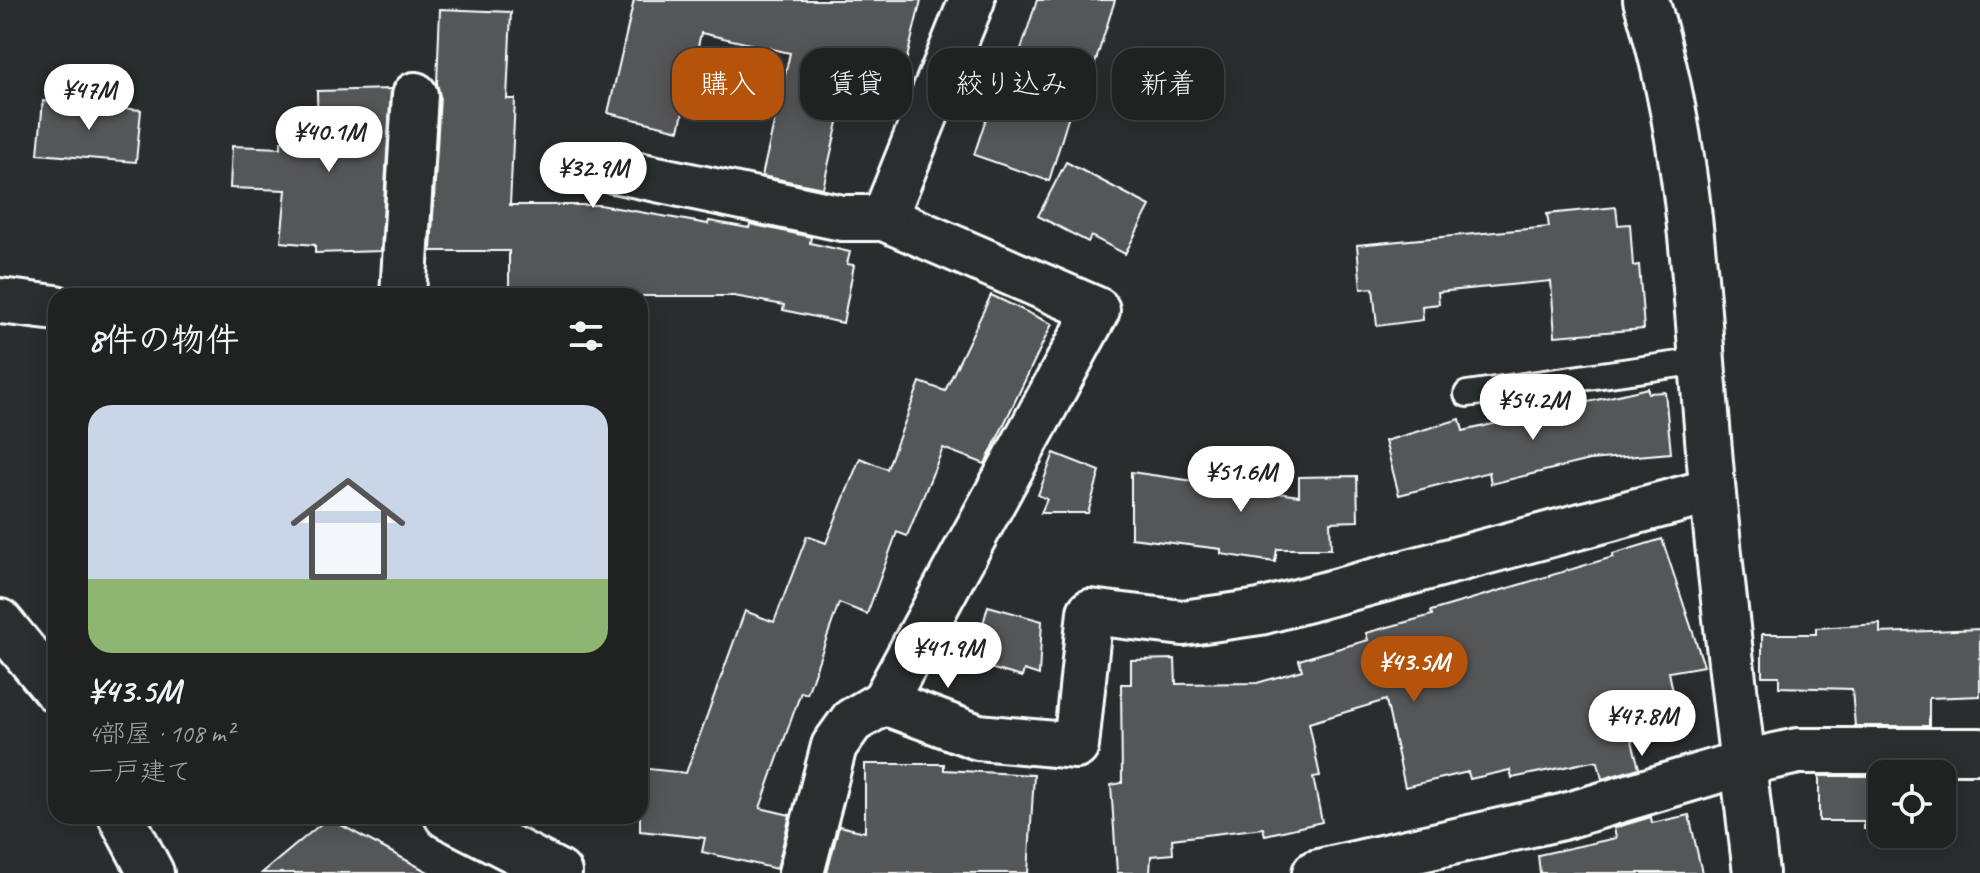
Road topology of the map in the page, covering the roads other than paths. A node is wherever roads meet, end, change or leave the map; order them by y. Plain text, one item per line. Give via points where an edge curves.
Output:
1 (972, 0) edge
2 (1646, 0) edge
3 (415, 95) dead end
4 (614, 170) dead end
5 (884, 218) junction
6 (403, 288) edge
7 (0, 301) edge
8 (48, 307) edge
9 (1701, 361) junction
10 (1467, 394) dead end
11 (1712, 491) junction
12 (0, 622) edge
13 (48, 680) edge
14 (884, 702) junction
15 (1980, 751) edge
16 (1743, 763) junction
17 (125, 824) edge
18 (463, 824) edge
19 (151, 873) edge
20 (559, 873) edge
21 (801, 873) edge
22 (1315, 873) edge
23 (1756, 873) edge

1 - 5 street
2 - 9 street via 1675,106 1691,215
3 - 6 street
4 - 5 street via 842,218
5 - 14 street via 1097,310
7 - 8 street
9 - 10 lane
9 - 11 street
11 - 14 street via 1260,612 1183,623 1090,612 1076,746 978,737
11 - 16 street
12 - 13 street
14 - 21 street via 852,721 834,746
15 - 16 street via 1798,751
16 - 22 street via 1562,817
16 - 23 street
17 - 19 street
18 - 20 street

